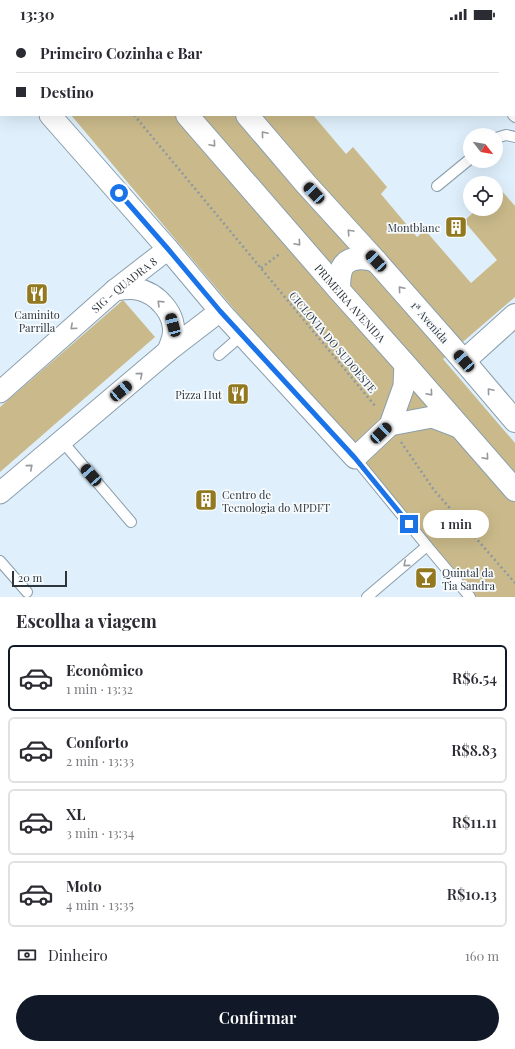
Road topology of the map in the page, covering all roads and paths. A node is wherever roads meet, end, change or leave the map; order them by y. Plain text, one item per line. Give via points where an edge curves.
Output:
1 (51, 116) edge
2 (135, 116) edge
3 (188, 116) edge
4 (248, 116) edge
5 (503, 136) edge
6 (515, 137) edge
7 (463, 165) edge
8 (437, 186) dead end
9 (297, 241) junction
10 (168, 249) junction
11 (376, 261) junction
12 (261, 268) junction
13 (115, 290) junction
14 (339, 290) junction
15 (220, 311) junction
16 (515, 315) edge
17 (242, 335) junction
18 (168, 351) junction
19 (219, 355) dead end
20 (464, 361) junction
21 (405, 364) junction
22 (0, 392) edge
23 (515, 421) edge
24 (390, 425) junction
25 (461, 428) junction
26 (62, 441) junction
27 (355, 458) junction
28 (515, 490) edge
29 (0, 493) edge
30 (131, 522) dead end
31 (427, 546) junction
32 (0, 561) edge
33 (515, 583) edge
34 (27, 592) dead end
35 (367, 597) edge
36 (470, 597) edge

1 - 10 street, SIG - QUADRA 8
2 - 12 path, CICLOVIA DO SUDOESTE
3 -> 9 main road, PRIMEIRA AVENIDA
11 -> 4 main road
5 - 6 lane
7 - 8 lane
9 - 12 path
9 -> 14 main road, PRIMEIRA AVENIDA
10 - 13 street, SIG - QUADRA 8
10 - 15 street
11 - 14 main road via 366,258 349,261 339,276
20 -> 11 main road, 1ª Avenida
12 - 24 path, CICLOVIA DO SUDOESTE
18 -> 13 street via 173,336 171,314 149,293 136,289
13 -> 22 street, SIG - QUADRA 8
14 - 21 main road, PRIMEIRA AVENIDA
15 - 17 street
15 - 18 street
16 - 20 main road
17 - 19 lane
17 - 27 street
26 -> 18 street
23 -> 20 main road, 1ª Avenida
21 - 24 street via 404,386
21 -> 25 main road, PRIMEIRA AVENIDA
24 - 25 street via 432,417
24 - 27 street
24 - 33 path, CICLOVIA DO SUDOESTE via 434,490
25 -> 28 main road, PRIMEIRA AVENIDA
29 -> 26 street
26 - 30 lane
27 - 31 lane
31 -> 35 lane
31 - 36 lane
32 - 34 lane

